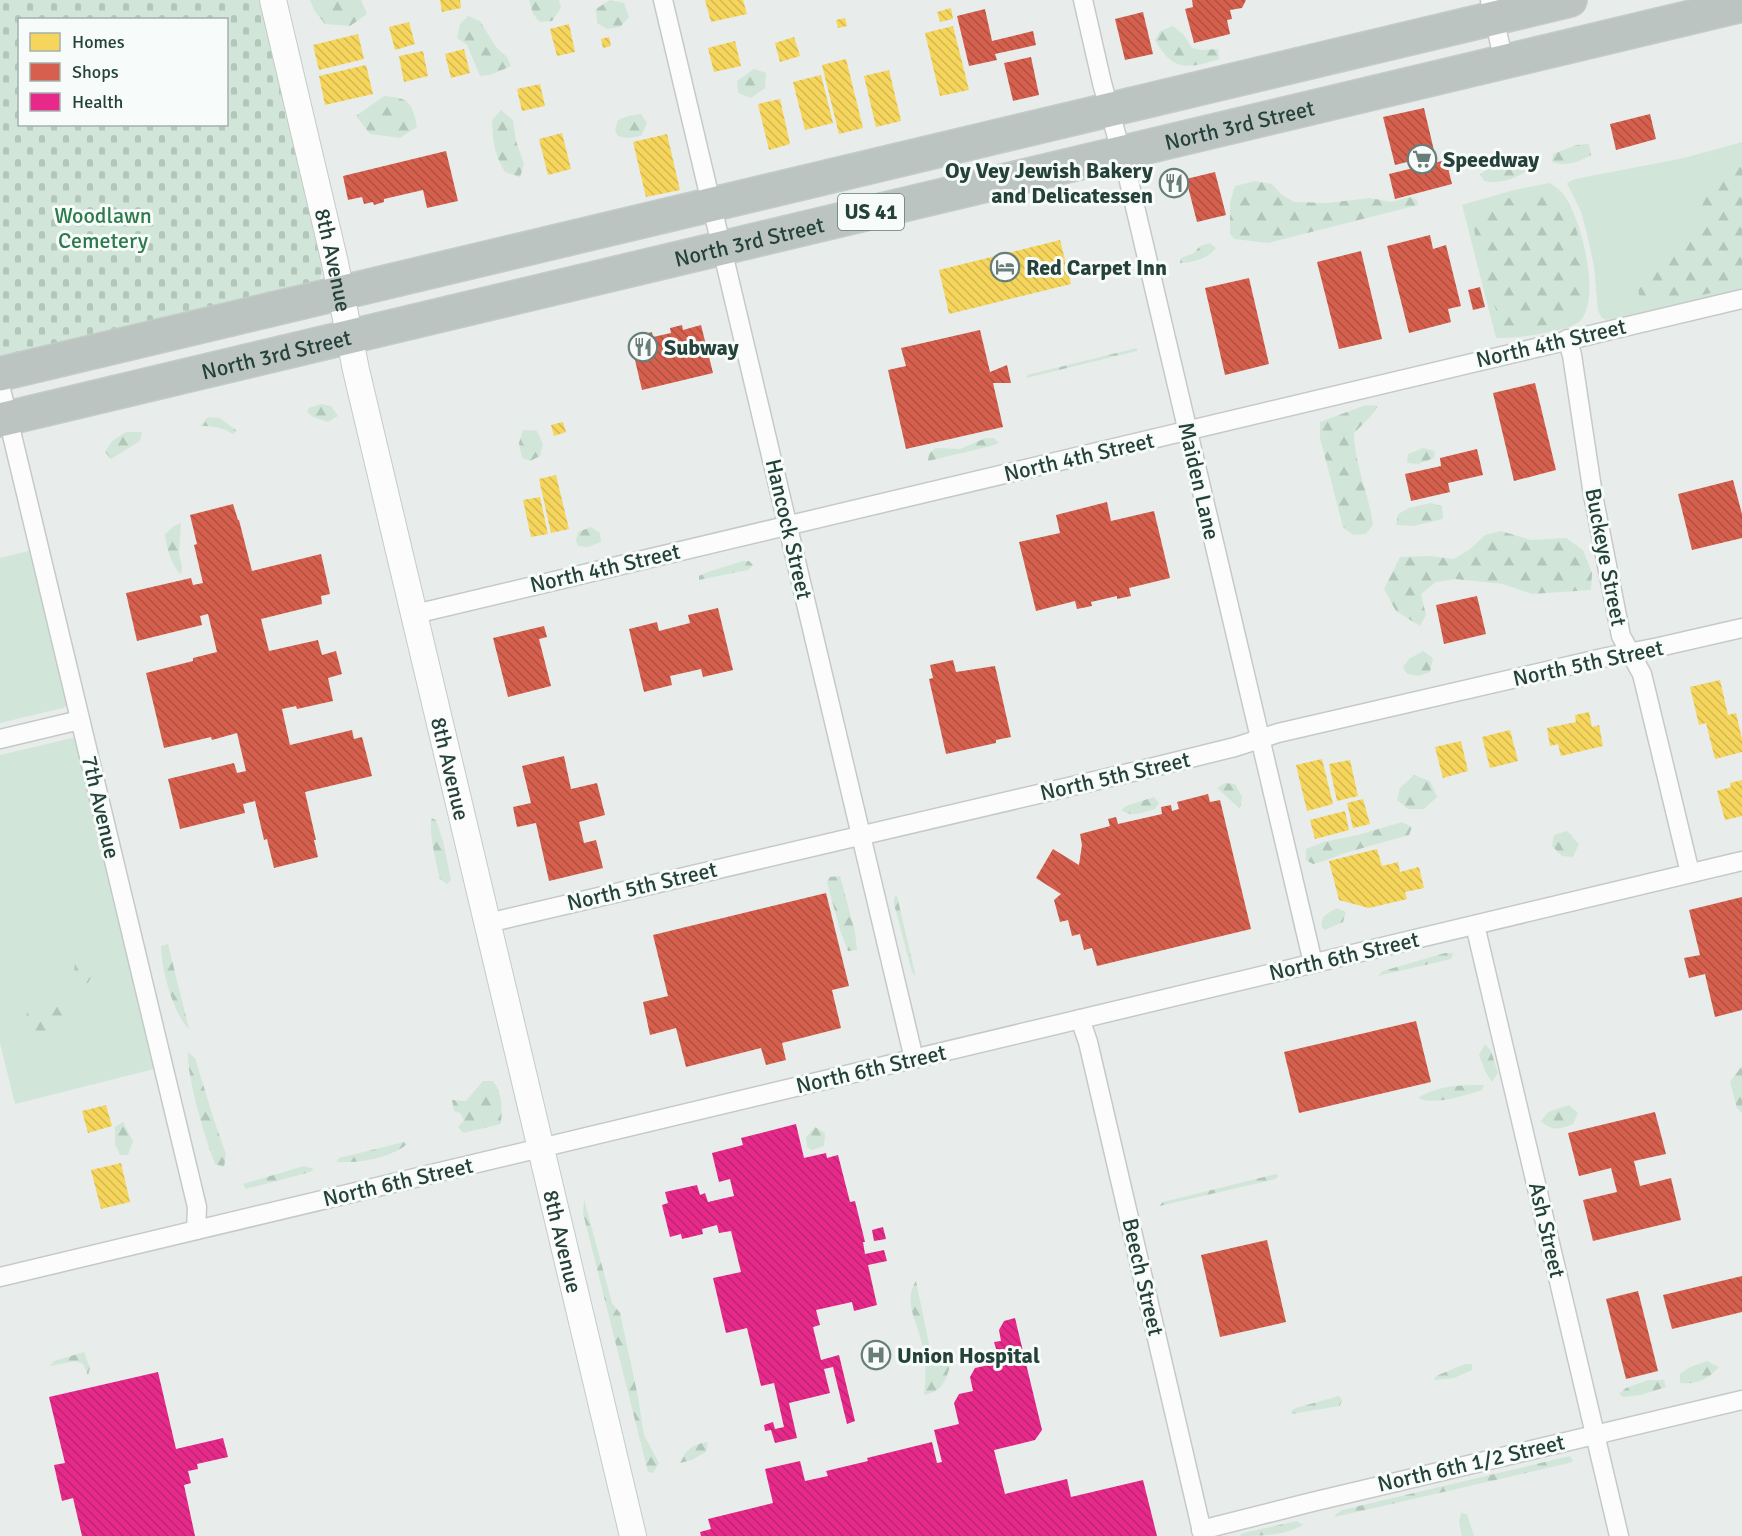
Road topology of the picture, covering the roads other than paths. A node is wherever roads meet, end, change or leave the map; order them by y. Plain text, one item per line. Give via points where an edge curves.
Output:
1 (273, 0) edge
2 (663, 0) edge
3 (1083, 0) edge
4 (1570, 0) edge
5 (1742, 5) edge
6 (1492, 9) edge
7 (1503, 62) junction
8 (1110, 110) junction
9 (1122, 152) junction
10 (712, 204) junction
11 (722, 247) junction
12 (341, 293) junction
13 (1742, 298) edge
14 (350, 337) junction
15 (1568, 339) junction
16 (0, 374) edge
17 (0, 385) edge
18 (4, 419) edge
19 (1187, 432) junction
20 (788, 525) junction
21 (415, 614) junction
22 (1742, 628) edge
23 (1630, 653) junction
24 (80, 720) junction
25 (0, 739) edge
26 (1260, 739) junction
27 (861, 835) junction
28 (1742, 861) edge
29 (1690, 873) junction
30 (488, 923) junction
31 (1474, 925) junction
32 (1313, 963) junction
33 (1080, 1019) junction
34 (914, 1059) junction
35 (541, 1148) junction
36 (196, 1230) junction
37 (0, 1276) edge
38 (1742, 1400) edge
39 (1595, 1434) junction
40 (1202, 1533) edge
41 (633, 1536) edge
42 (1620, 1536) edge

1 - 12 street, 8th Avenue
2 - 10 street, Hancock Street
3 - 8 street, Maiden Lane
4 - 6 highway, North 3rd Street / US 41
5 - 7 highway, North 3rd Street / US 41
6 - 7 street
6 - 8 highway, North 3rd Street / US 41
7 - 9 highway, North 3rd Street / US 41
8 - 9 street, Maiden Lane
8 - 10 highway, North 3rd Street / US 41
9 - 11 highway, North 3rd Street / US 41
9 - 19 street, Maiden Lane
10 - 11 street, Hancock Street
10 - 12 highway, North 3rd Street / US 41
11 - 14 highway, North 3rd Street / US 41
11 - 20 street, Hancock Street
12 - 14 street, 8th Avenue
12 - 16 highway, North 3rd Street / US 41
13 - 15 street, North 4th Street
14 - 18 highway, North 3rd Street / US 41
14 - 21 street, 8th Avenue
15 - 19 street, North 4th Street
15 - 23 street, Buckeye Street via 1607,568 1621,636
17 - 18 street, 7th Avenue
18 - 24 street, 7th Avenue
19 - 20 street, North 4th Street
19 - 26 street, Maiden Lane
20 - 21 street, North 4th Street
20 - 27 street, Hancock Street
21 - 30 street, 8th Avenue
22 - 23 street, North 5th Street
23 - 26 street, North 5th Street
23 - 29 street, Buckeye Street via 1642,674
24 - 25 street
24 - 36 street, 7th Avenue via 197,1207
26 - 27 street, North 5th Street
26 - 32 street, Maiden Lane
27 - 30 street, North 5th Street
27 - 34 street, Hancock Street
28 - 29 street, North 6th Street
29 - 31 street, North 6th Street
30 - 35 street, 8th Avenue
31 - 32 street, North 6th Street
31 - 39 street, Ash Street
32 - 33 street, North 6th Street
33 - 34 street, North 6th Street
33 - 40 street, Beech Street
34 - 35 street, North 6th Street
35 - 36 street, North 6th Street
35 - 41 street, 8th Avenue
36 - 37 street, North 6th Street
38 - 39 street, North 6th 1/2 Street
39 - 40 street, North 6th 1/2 Street via 1312,1502
39 - 42 street, Ash Street

